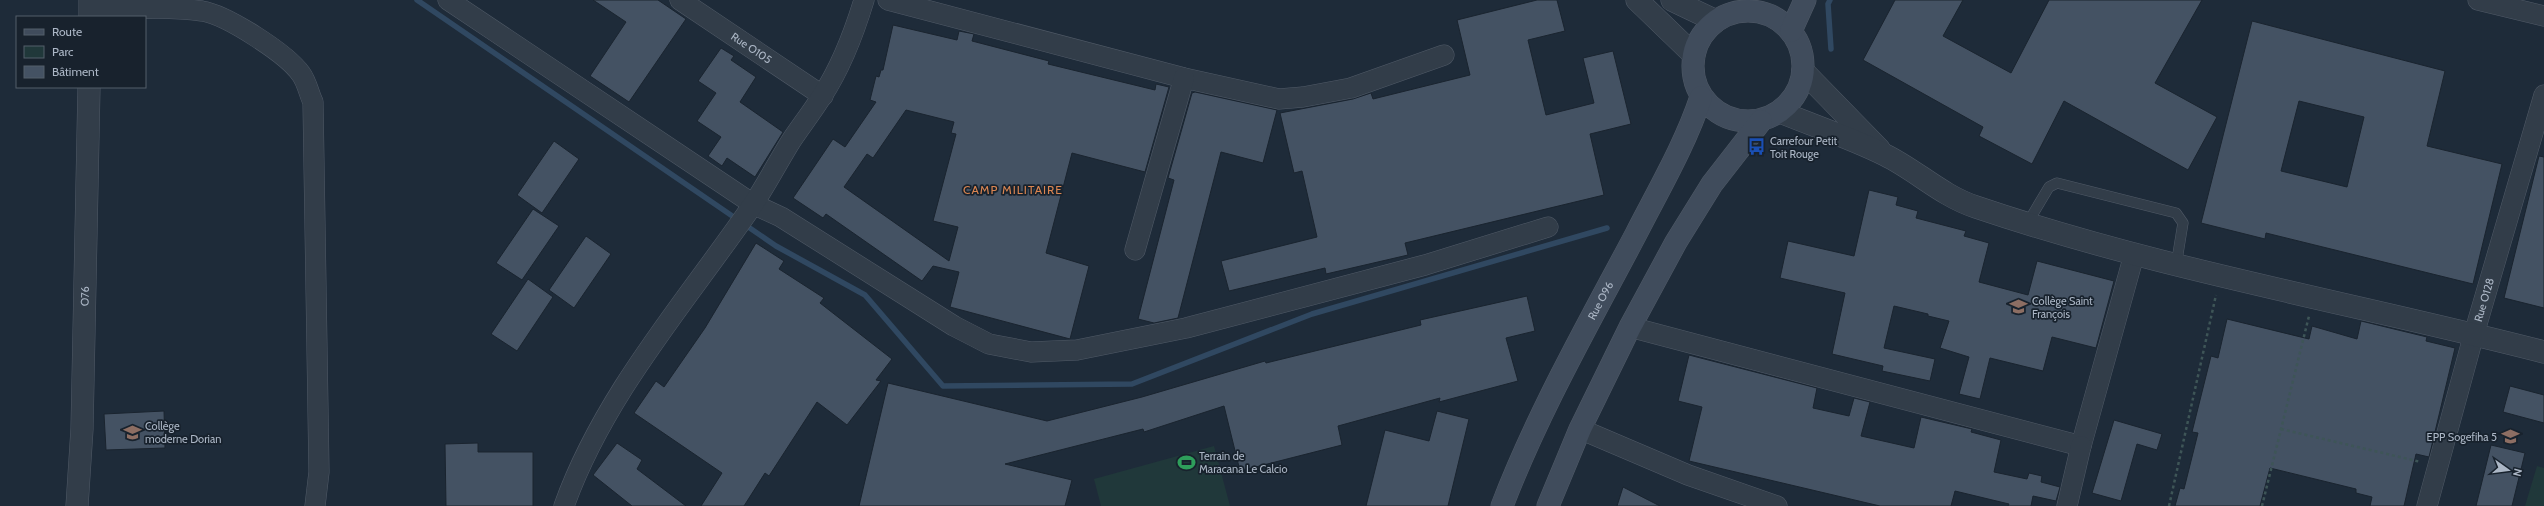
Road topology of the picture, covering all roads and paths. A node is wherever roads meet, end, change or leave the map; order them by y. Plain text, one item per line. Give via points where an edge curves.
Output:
1 (448, 0) edge
2 (680, 0) edge
3 (864, 0) edge
4 (888, 0) edge
5 (1637, 0) edge
6 (1672, 0) edge
7 (1805, 0) edge
8 (2478, 0) edge
9 (90, 9) edge
10 (1728, 12) edge
11 (2544, 16) edge
12 (1791, 31) junction
13 (1444, 55) dead end
14 (1694, 55) junction
15 (1803, 71) junction
16 (1184, 78) junction
17 (89, 88) edge
18 (2544, 95) edge
19 (823, 96) junction
20 (1701, 97) junction
21 (1770, 116) junction
22 (1886, 155) junction
23 (753, 204) junction
24 (2027, 224) junction
25 (1548, 227) dead end
26 (1135, 250) dead end
27 (2134, 255) junction
28 (2176, 266) junction
29 (2220, 277) junction
30 (2313, 299) junction
31 (1630, 327) junction
32 (2474, 334) junction
33 (2544, 352) edge
34 (2281, 429) junction
35 (1580, 430) junction
36 (2081, 446) junction
37 (2438, 466) junction
38 (77, 506) edge
39 (315, 506) edge
40 (564, 506) edge
41 (1502, 506) edge
42 (1548, 506) edge
43 (1776, 506) edge
44 (2067, 506) edge
45 (2169, 506) edge
46 (2262, 506) edge
47 (2427, 506) edge

1 - 23 street
2 - 19 street, Rue O105
3 - 19 street via 839,66
4 - 16 street
5 - 14 street
6 - 10 street
7 - 12 main road
8 - 11 street
9 - 39 street via 168,8 204,11 230,22 267,44 301,74 313,102 319,472
10 - 12 main road via 1768,14
10 - 14 main road via 1702,36
12 - 15 main road via 1803,57
13 - 16 street via 1351,88 1303,97 1279,99
14 - 20 main road via 1692,70
15 - 21 main road via 1796,94
15 - 22 street
16 - 26 street
17 - 38 street, O76 via 82,429
18 - 32 street, Rue O128
19 - 23 street via 792,140
20 - 21 main road via 1710,107 1734,120
20 - 41 main road, Rue O96 via 1692,123 1537,427
21 - 22 street
21 - 31 main road via 1708,190 1676,242
22 - 24 street via 1942,191 1973,206
23 - 25 street via 781,217 954,326 989,344 1030,352 1077,350 1186,328 1426,265
23 - 40 street via 608,411 582,462
24 - 27 street
24 - 28 lane via 2049,187 2057,183 2176,213 2183,223
27 - 28 street
27 - 36 street
28 - 29 street
29 - 30 street
29 - 45 path
30 - 32 street
30 - 34 path
31 - 35 main road
31 - 36 street
32 - 33 street
32 - 37 street, Rue O128
34 - 37 path
34 - 46 path
35 - 42 main road
35 - 43 street via 1688,475
36 - 44 street
37 - 47 street, Rue O128

